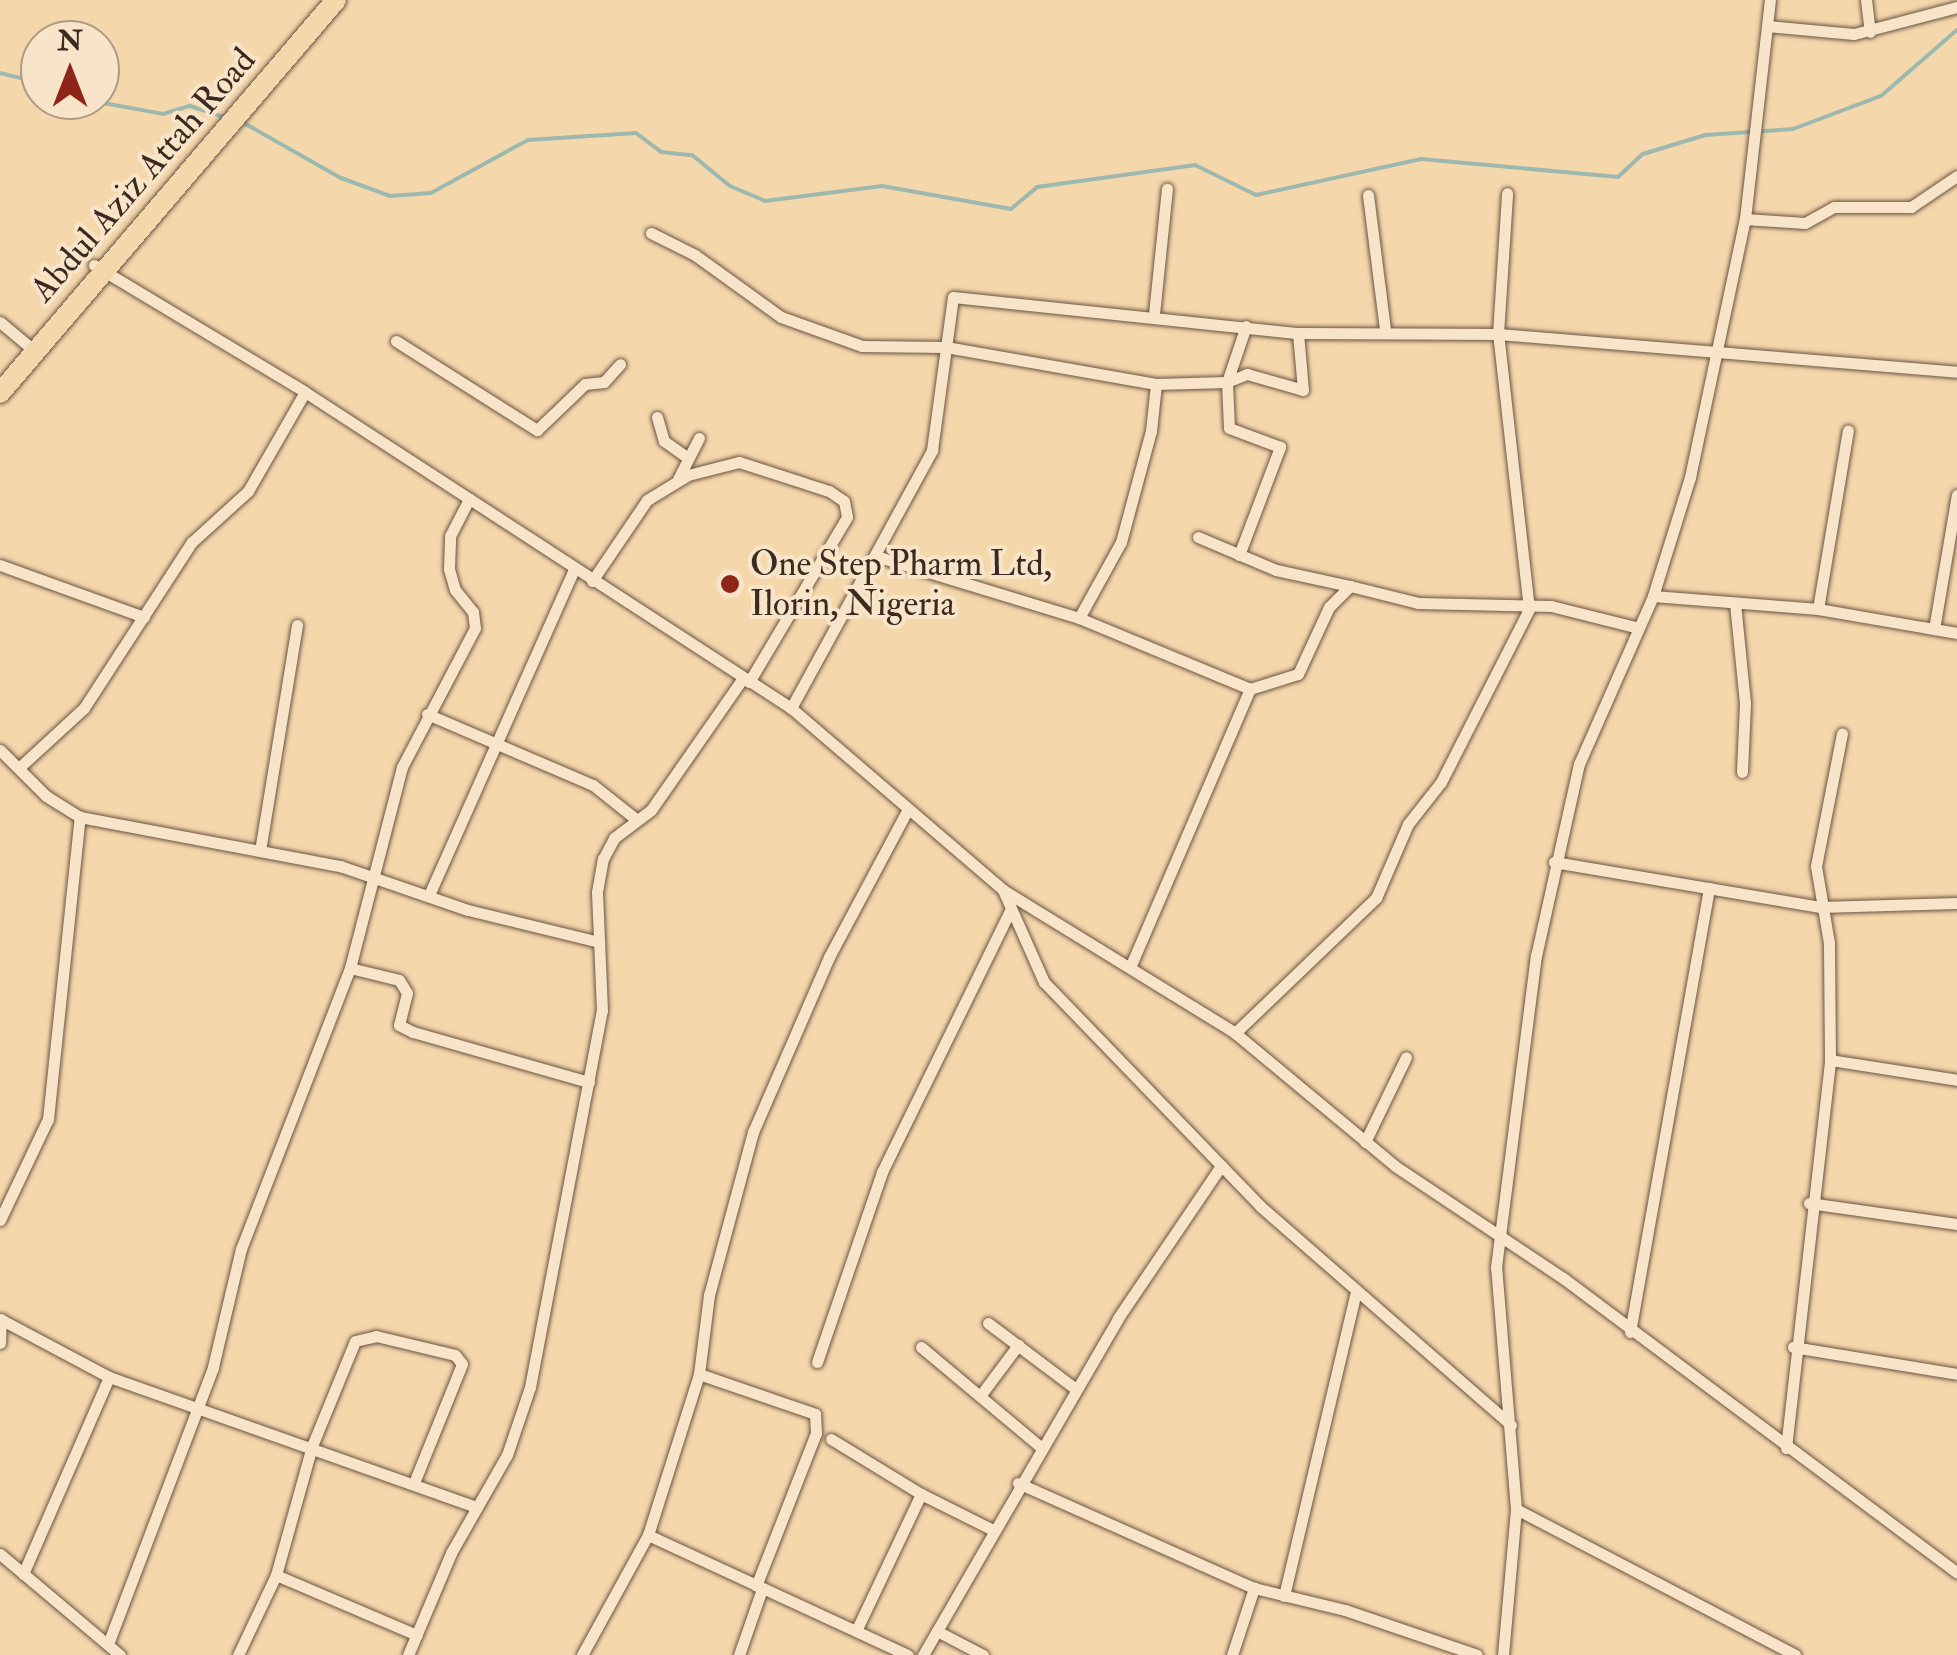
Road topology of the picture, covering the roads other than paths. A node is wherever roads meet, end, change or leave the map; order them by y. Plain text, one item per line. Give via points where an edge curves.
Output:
1 (320, 0) edge
2 (336, 0) edge
3 (1770, 0) edge
4 (1866, 0) edge
5 (1957, 6) edge
6 (1767, 26) junction
7 (1870, 32) junction
8 (228, 117) junction
9 (1957, 176) edge
10 (1167, 188) dead end
11 (1507, 193) dead end
12 (1368, 195) dead end
13 (1745, 219) junction
14 (651, 233) dead end
15 (98, 267) junction
16 (1154, 314) junction
17 (0, 322) edge
18 (1246, 326) junction
19 (1385, 329) junction
20 (1298, 334) junction
21 (1498, 334) junction
22 (396, 341) dead end
23 (28, 344) junction
24 (946, 347) junction
25 (1716, 351) junction
26 (620, 364) dead end
27 (1957, 372) edge
28 (0, 377) edge
29 (1227, 382) junction
30 (1156, 384) junction
31 (0, 392) edge
32 (305, 392) junction
33 (658, 417) dead end
34 (1848, 430) dead end
35 (698, 438) dead end
36 (688, 458) junction
37 (678, 480) junction
38 (1957, 495) edge
39 (469, 499) junction
40 (1198, 537) dead end
41 (1239, 555) junction
42 (876, 556) junction
43 (0, 566) edge
44 (574, 570) junction
45 (592, 582) junction
46 (1350, 586) junction
47 (1653, 596) junction
48 (1736, 603) junction
49 (1529, 609) junction
50 (1818, 609) junction
51 (144, 617) junction
52 (1080, 618) junction
53 (297, 625) dead end
54 (1636, 628) junction
55 (1934, 628) junction
56 (1957, 633) edge
57 (746, 680) junction
58 (1250, 690) junction
59 (792, 708) junction
60 (427, 714) junction
61 (1842, 734) dead end
62 (495, 743) junction
63 (0, 750) edge
64 (22, 765) junction
65 (1742, 772) dead end
66 (906, 813) junction
67 (80, 817) junction
68 (637, 820) junction
69 (260, 851) junction
70 (1554, 862) junction
71 (379, 876) junction
72 (1710, 888) junction
73 (1003, 890) junction
74 (429, 895) junction
75 (1957, 903) edge
76 (1820, 907) junction
77 (1010, 911) junction
78 (598, 942) junction
79 (1131, 965) junction
80 (350, 968) junction
81 (1235, 1033) junction
82 (1406, 1057) dead end
83 (1830, 1060) junction
84 (1957, 1080) edge
85 (589, 1082) junction
86 (1365, 1142) junction
87 (1221, 1166) junction
88 (1808, 1203) junction
89 (0, 1220) edge
90 (1957, 1224) edge
91 (1498, 1236) junction
92 (1355, 1295) junction
93 (1, 1319) edge
94 (988, 1323) dead end
95 (1630, 1332) junction
96 (0, 1343) edge
97 (1018, 1344) junction
98 (1793, 1347) junction
99 (921, 1348) dead end
100 (817, 1362) dead end
101 (699, 1374) junction
102 (1957, 1374) edge
103 (109, 1378) junction
104 (1076, 1389) junction
105 (980, 1396) junction
106 (198, 1407) junction
107 (1511, 1425) junction
108 (831, 1438) dead end
109 (312, 1446) junction
110 (1042, 1448) junction
111 (1786, 1448) junction
112 (414, 1483) junction
113 (1018, 1483) junction
114 (922, 1494) junction
115 (477, 1507) junction
116 (1516, 1508) junction
117 (992, 1529) junction
118 (648, 1535) junction
119 (0, 1554) edge
120 (1957, 1573) edge
121 (23, 1574) junction
122 (276, 1575) junction
123 (759, 1587) junction
124 (1254, 1588) junction
125 (1284, 1596) junction
126 (856, 1630) junction
127 (937, 1631) junction
128 (416, 1635) junction
129 (108, 1644) junction
130 (120, 1655) edge
131 (238, 1655) edge
132 (408, 1655) edge
133 (582, 1655) edge
134 (739, 1655) edge
135 (908, 1655) edge
136 (923, 1655) edge
137 (984, 1655) edge
138 (1232, 1655) edge
139 (1477, 1655) edge
140 (1504, 1655) edge
141 (1795, 1655) edge

1 - 8 highway, Abdul Aziz Attah Road
2 - 8 highway, Abdul Aziz Attah Road
3 - 6 street
4 - 7 street
5 - 7 street
6 - 7 street
6 - 13 street
8 - 15 highway, Abdul Aziz Attah Road
9 - 13 street via 1911,207 1834,207 1805,224
10 - 16 street
11 - 21 street
12 - 19 street
13 - 25 street
14 - 24 street via 805,327 862,346
15 - 23 highway, Abdul Aziz Attah Road
15 - 31 highway, Abdul Aziz Attah Road
15 - 32 street
16 - 18 street
16 - 24 street via 954,296
17 - 23 street
18 - 20 street
18 - 29 street
19 - 20 street
19 - 21 street
20 - 29 street via 1303,390 1247,374
21 - 25 street
21 - 49 street
22 - 26 street via 537,430 586,384 604,382
23 - 28 highway, Abdul Aziz Attah Road
24 - 30 street
24 - 42 street via 932,450
25 - 27 street
25 - 47 street via 1690,477
29 - 30 street
29 - 41 street via 1229,428 1280,447
30 - 52 street via 1122,542
32 - 39 street
32 - 51 street via 248,491 192,542
33 - 36 street via 664,442
34 - 50 street
35 - 36 street
36 - 37 street
37 - 45 street via 647,500
37 - 57 street via 739,462 777,470 844,501 846,517
38 - 55 street
39 - 44 street
39 - 60 street via 453,527 449,569 475,628
40 - 41 street
41 - 46 street
42 - 52 street
42 - 59 street
43 - 51 street
44 - 45 street
44 - 62 street
45 - 57 street
46 - 49 street via 1418,603
46 - 58 street via 1329,606 1298,674
47 - 48 street
47 - 54 street
48 - 50 street
48 - 65 street via 1745,703
49 - 54 street via 1551,606
49 - 81 street via 1441,782 1408,824 1376,898
50 - 55 street
51 - 64 street via 84,708
52 - 58 street
53 - 69 street
54 - 70 street via 1579,764
55 - 56 street
57 - 59 street
57 - 68 street
58 - 79 street
59 - 66 street
60 - 62 street
60 - 71 street via 402,768
61 - 76 street via 1816,866
62 - 68 street via 593,786
62 - 74 street
63 - 64 street
64 - 67 street via 46,796
66 - 73 street
66 - 101 street via 829,957 753,1132 709,1295
67 - 69 street
67 - 89 street via 48,1119
68 - 78 street via 614,838 603,859
69 - 71 street
70 - 72 street
70 - 91 street
71 - 74 street
71 - 80 street
72 - 76 street
72 - 95 street
73 - 77 street
73 - 79 street
74 - 78 street
75 - 76 street
76 - 83 street via 1829,943
77 - 87 street via 1044,982 1153,1088
77 - 100 street via 882,1172
78 - 85 street via 602,1011
79 - 81 street
80 - 85 street via 399,980 406,993 399,1025 413,1032
80 - 106 street via 242,1249
81 - 86 street
82 - 86 street
83 - 84 street
83 - 88 street
85 - 115 street via 530,1387 507,1455
86 - 91 street
87 - 92 street
87 - 104 street
88 - 90 street
88 - 98 street
91 - 95 street
91 - 107 street
92 - 107 street
92 - 125 street
93 - 96 street
93 - 103 street
94 - 97 street
95 - 111 street
97 - 104 street
97 - 105 street
98 - 102 street
98 - 111 street
99 - 105 street
101 - 118 street
101 - 123 street via 802,1404 815,1414 816,1433
103 - 106 street
103 - 121 street
104 - 110 street
105 - 110 street
106 - 109 street
106 - 129 street
107 - 116 street
108 - 114 street
109 - 112 street
109 - 112 street via 356,1341 376,1336 456,1355 461,1374
109 - 122 street
110 - 113 street
111 - 120 street
112 - 115 street
113 - 117 street
113 - 124 street
114 - 117 street
114 - 126 street
115 - 128 street
116 - 140 street
116 - 141 street
117 - 127 street
118 - 123 street
118 - 133 street
119 - 121 street
121 - 129 street
122 - 128 street
122 - 131 street
123 - 126 street
123 - 134 street
124 - 125 street
124 - 138 street
125 - 139 street
126 - 135 street
127 - 136 street
127 - 137 street
128 - 132 street
129 - 130 street

